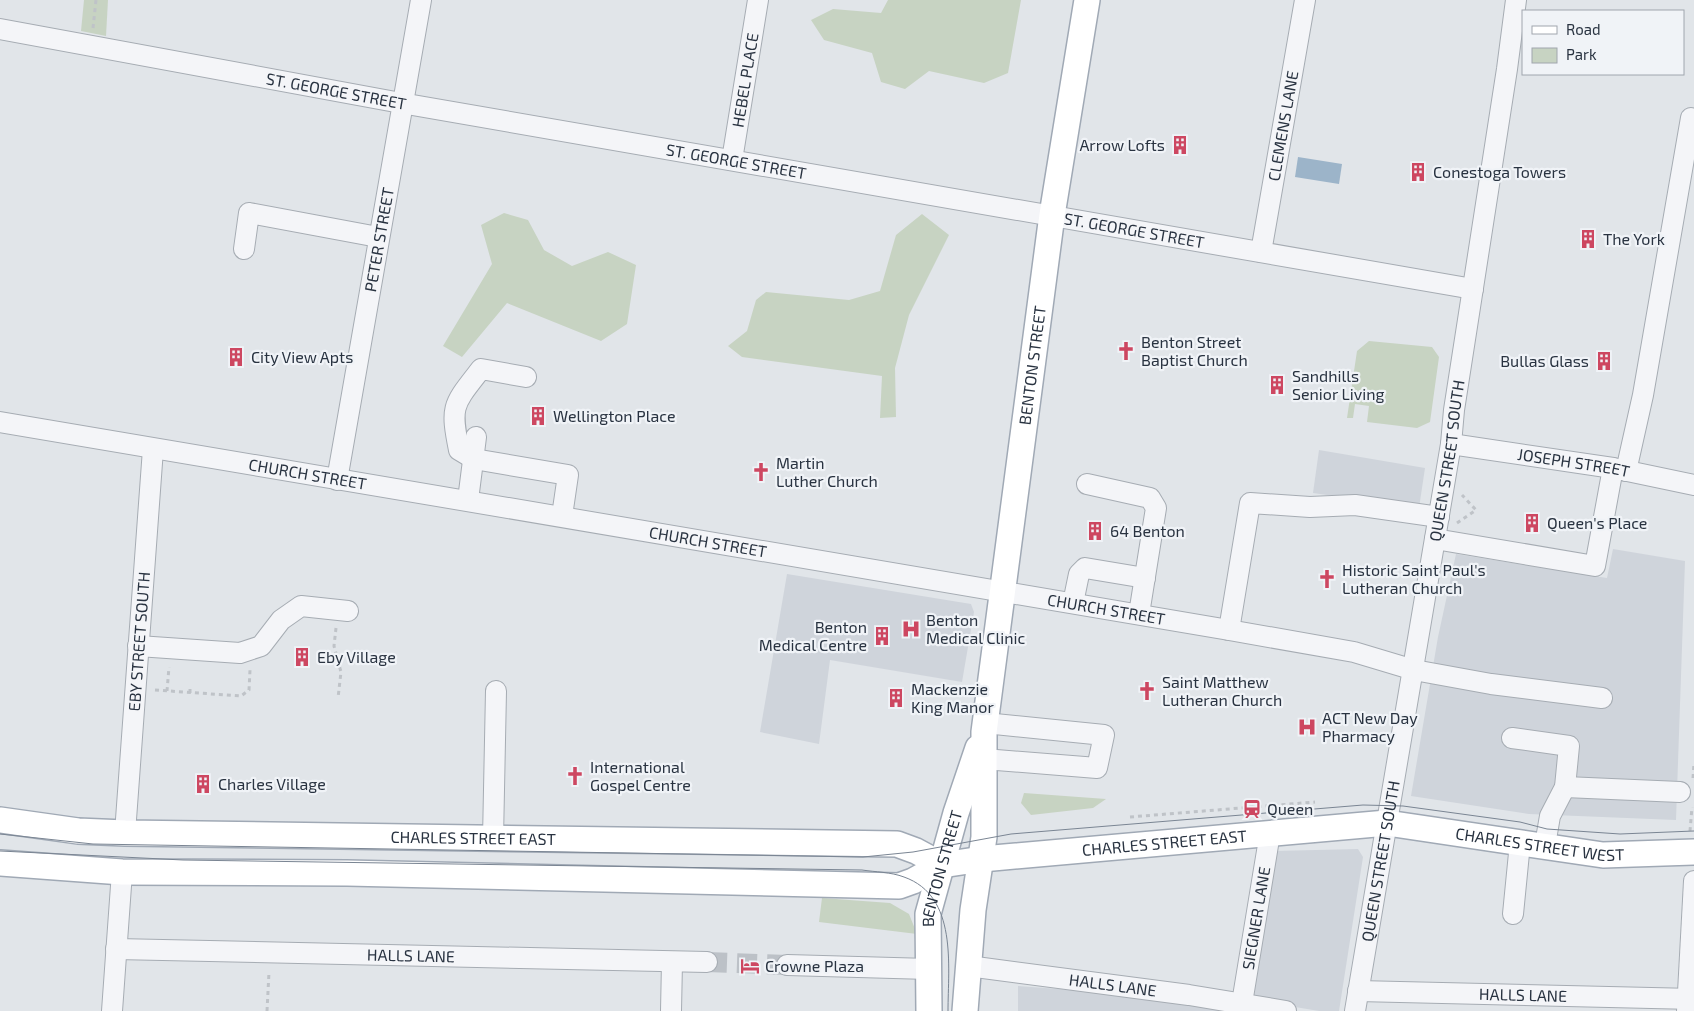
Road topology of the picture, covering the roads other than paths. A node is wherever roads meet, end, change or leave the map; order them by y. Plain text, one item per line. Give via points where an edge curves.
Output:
1 (421, 0) edge
2 (758, 0) edge
3 (1087, 0) edge
4 (1305, 0) edge
5 (1516, 0) edge
6 (0, 29) edge
7 (401, 103) junction
8 (1691, 118) dead end
9 (732, 160) junction
10 (1052, 215) junction
11 (378, 236) junction
12 (244, 249) dead end
13 (1261, 252) junction
14 (1473, 289) junction
15 (526, 378) dead end
16 (0, 422) edge
17 (476, 437) dead end
18 (1451, 444) junction
19 (152, 448) junction
20 (474, 459) junction
21 (1620, 470) junction
22 (337, 480) junction
23 (1087, 484) dead end
24 (1694, 485) edge
25 (468, 500) junction
26 (562, 516) junction
27 (1448, 520) junction
28 (1435, 539) junction
29 (1145, 578) junction
30 (1004, 591) junction
31 (1073, 603) junction
32 (1139, 614) junction
33 (342, 616) road end
34 (1229, 630) junction
35 (138, 646) junction
36 (1414, 670) junction
37 (496, 691) dead end
38 (1602, 698) dead end
39 (985, 727) junction
40 (1512, 738) dead end
41 (984, 759) junction
42 (1565, 787) junction
43 (1680, 792) dead end
44 (0, 820) edge
45 (1387, 823) junction
46 (1270, 833) junction
47 (125, 834) junction
48 (493, 839) junction
49 (1520, 843) junction
50 (1545, 845) junction
51 (1694, 852) edge
52 (982, 859) junction
53 (0, 863) edge
54 (942, 865) junction
55 (122, 872) junction
56 (1694, 881) edge
57 (899, 886) junction
58 (928, 914) junction
59 (1513, 914) dead end
60 (116, 949) junction
61 (672, 962) junction
62 (707, 962) tunnel mouth
63 (788, 965) tunnel mouth
64 (968, 966) junction
65 (929, 969) junction
66 (1358, 991) junction
67 (1242, 1003) junction
68 (1689, 1003) edge
69 (112, 1011) edge
70 (671, 1011) edge
71 (929, 1011) edge
72 (965, 1011) edge
73 (1286, 1011) edge
74 (1355, 1011) edge

1 - 7 street, PETER STREET
2 - 9 street, HEBEL PLACE
3 - 10 main road, BENTON STREET
4 - 13 street, CLEMENS LANE
5 - 14 street, QUEEN STREET SOUTH
6 - 7 street, ST. GEORGE STREET
7 - 9 street, ST. GEORGE STREET
7 - 11 street, PETER STREET
8 - 21 street via 1643,395
9 - 10 street, ST. GEORGE STREET
10 - 13 street, ST. GEORGE STREET
10 - 30 main road, BENTON STREET
11 - 12 street via 249,213
11 - 22 street, PETER STREET
13 - 14 street, ST. GEORGE STREET
14 - 18 street, QUEEN STREET SOUTH
15 - 20 street via 481,370 457,400 453,421 459,450
16 - 19 street, CHURCH STREET
17 - 20 street
18 - 21 street, JOSEPH STREET
18 - 27 street, QUEEN STREET SOUTH
19 - 22 street, CHURCH STREET
19 - 35 street, EBY STREET SOUTH
20 - 25 street
20 - 26 street via 568,475
21 - 24 street, JOSEPH STREET
21 - 28 street via 1602,530 1596,566
22 - 25 street, CHURCH STREET
23 - 29 street via 1150,498 1156,508
25 - 26 street, CHURCH STREET
26 - 30 street, CHURCH STREET
27 - 28 street, QUEEN STREET SOUTH
27 - 34 street via 1355,505 1310,507 1250,502
28 - 36 street, QUEEN STREET SOUTH
29 - 31 street via 1085,568 1078,574
29 - 32 street
30 - 31 street, CHURCH STREET
30 - 39 main road, BENTON STREET
31 - 32 street, CHURCH STREET
32 - 34 street, CHURCH STREET
33 - 35 street via 301,606 281,620 261,646 240,653
34 - 36 street, CHURCH STREET via 1354,652
35 - 47 street, EBY STREET SOUTH
36 - 38 street, CHURCH STREET via 1491,684
36 - 45 street, QUEEN STREET SOUTH
37 - 48 street
39 - 41 main road, BENTON STREET
39 - 41 street via 1104,735 1097,768
39 - 54 main road, BENTON STREET
40 - 42 street via 1569,746
41 - 52 main road, BENTON STREET
42 - 43 street
42 - 50 street via 1550,816
44 - 47 main road, CHARLES STREET EAST
45 - 46 main road, CHARLES STREET EAST
45 - 49 main road, CHARLES STREET WEST
45 - 66 street, QUEEN STREET SOUTH
46 - 52 main road, CHARLES STREET EAST
46 - 67 street, SIEGNER LANE
47 - 48 main road, CHARLES STREET EAST
48 - 54 main road, CHARLES STREET EAST via 897,844
49 - 50 main road, CHARLES STREET WEST
49 - 59 street
50 - 51 main road, CHARLES STREET WEST via 1603,854
52 - 54 main road, CHARLES STREET EAST
52 - 64 main road, BENTON STREET
53 - 55 main road, CHARLES STREET EAST
54 - 57 main road, CHARLES STREET EAST
54 - 58 main road, BENTON STREET
55 - 57 main road, CHARLES STREET EAST via 348,873
55 - 60 street
56 - 68 street
57 - 58 main road via 914,896
58 - 65 main road, BENTON STREET
60 - 61 street, HALLS LANE
60 - 69 street
61 - 62 street, HALLS LANE
61 - 70 street
63 - 65 street
64 - 67 street, HALLS LANE
64 - 72 main road, BENTON STREET
65 - 71 main road, BENTON STREET
66 - 68 street, HALLS LANE
66 - 74 street, QUEEN STREET SOUTH
67 - 73 street, HALLS LANE

